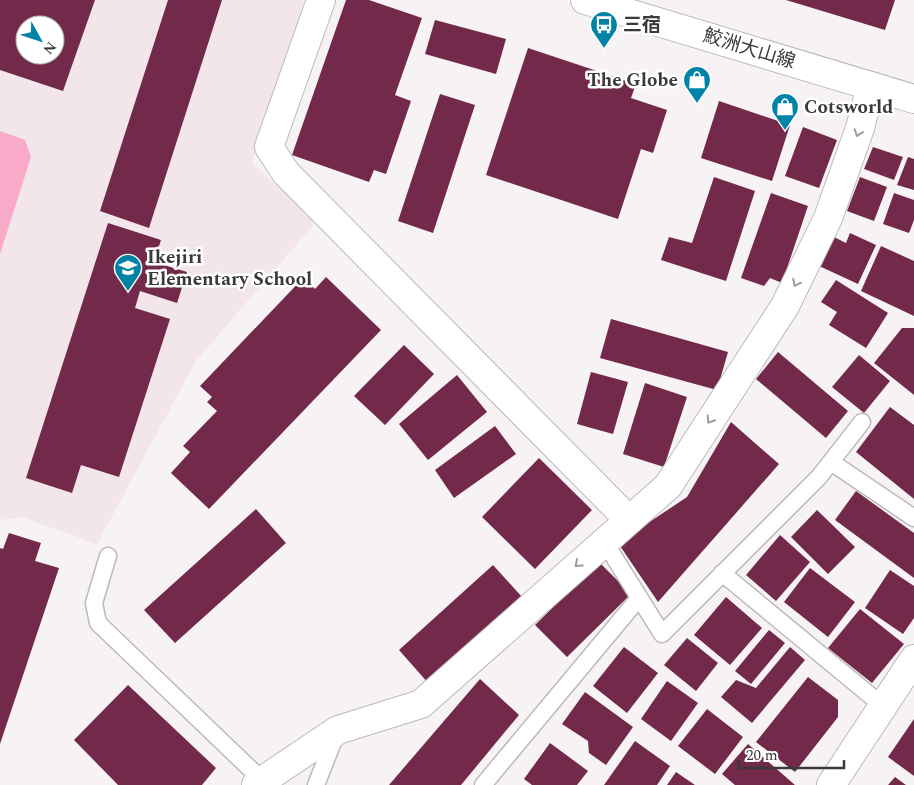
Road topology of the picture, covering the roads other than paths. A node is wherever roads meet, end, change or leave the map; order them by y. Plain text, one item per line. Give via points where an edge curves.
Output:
1 (321, 0) edge
2 (584, 0) edge
3 (872, 86) junction
4 (914, 99) edge
5 (862, 422) dead end
6 (831, 462) junction
7 (914, 518) edge
8 (628, 519) junction
9 (604, 541) junction
10 (108, 556) dead end
11 (722, 573) junction
12 (639, 598) junction
13 (914, 660) edge
14 (883, 706) junction
15 (338, 730) junction
16 (259, 783) edge
17 (316, 785) edge
18 (484, 785) edge
19 (831, 785) edge

1 - 8 street via 269,147 286,173
2 - 3 street, 鮫洲大山線
3 - 4 street, 鮫洲大山線
3 -> 8 street via 828,218 785,306 668,486
5 - 6 lane
6 - 7 lane
6 - 11 lane
8 - 9 street
9 - 12 lane
9 -> 15 street via 421,704
10 - 16 lane via 94,603 98,623
11 - 12 lane via 662,634
11 - 14 lane
12 - 18 lane
13 - 14 street
14 - 19 street
15 - 16 street
15 - 17 lane

